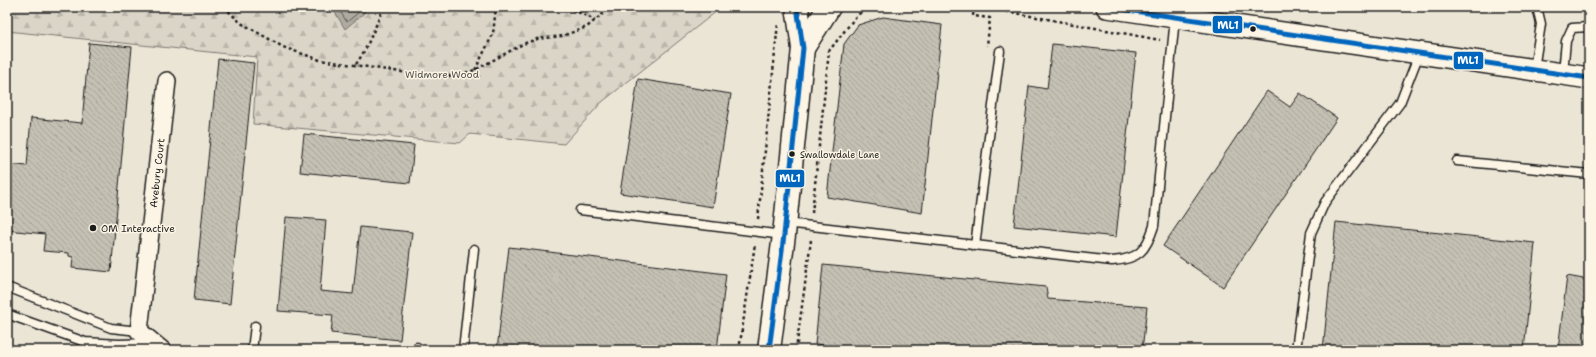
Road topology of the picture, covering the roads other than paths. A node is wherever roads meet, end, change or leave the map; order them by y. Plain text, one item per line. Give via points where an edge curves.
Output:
1 (797, 7) edge
2 (829, 7) edge
3 (1107, 7) edge
4 (1537, 7) edge
5 (1175, 17) junction
6 (1589, 27) edge
7 (803, 48) junction
8 (1000, 51) dead end
9 (1419, 53) junction
10 (1534, 70) junction
11 (1563, 74) junction
12 (1589, 78) edge
13 (167, 81) dead end
14 (1457, 161) dead end
15 (1589, 174) edge
16 (580, 210) dead end
17 (785, 229) junction
18 (975, 246) junction
19 (474, 249) dead end
20 (7, 287) edge
21 (7, 314) edge
22 (255, 326) dead end
23 (139, 331) junction
24 (158, 347) edge
25 (252, 350) edge
26 (463, 350) edge
27 (769, 350) edge
28 (1296, 350) edge

1 - 7 main road
2 - 7 main road
3 - 5 street
4 - 10 lane via 1541,24
5 - 9 street
5 - 18 lane via 1154,226 1150,240 1141,252 1129,260 1112,261
6 - 11 lane via 1572,28 1566,41
7 - 17 main road
8 - 18 lane
9 - 10 street
9 - 28 lane via 1400,103 1348,170 1318,215 1310,233
10 - 11 street
11 - 12 street
13 - 23 street, Avebury Court
14 - 15 lane
16 - 17 lane via 756,230
17 - 18 lane via 812,227
17 - 27 main road
19 - 26 lane
20 - 23 lane via 111,328
21 - 24 lane via 85,342
22 - 25 lane
23 - 24 street

